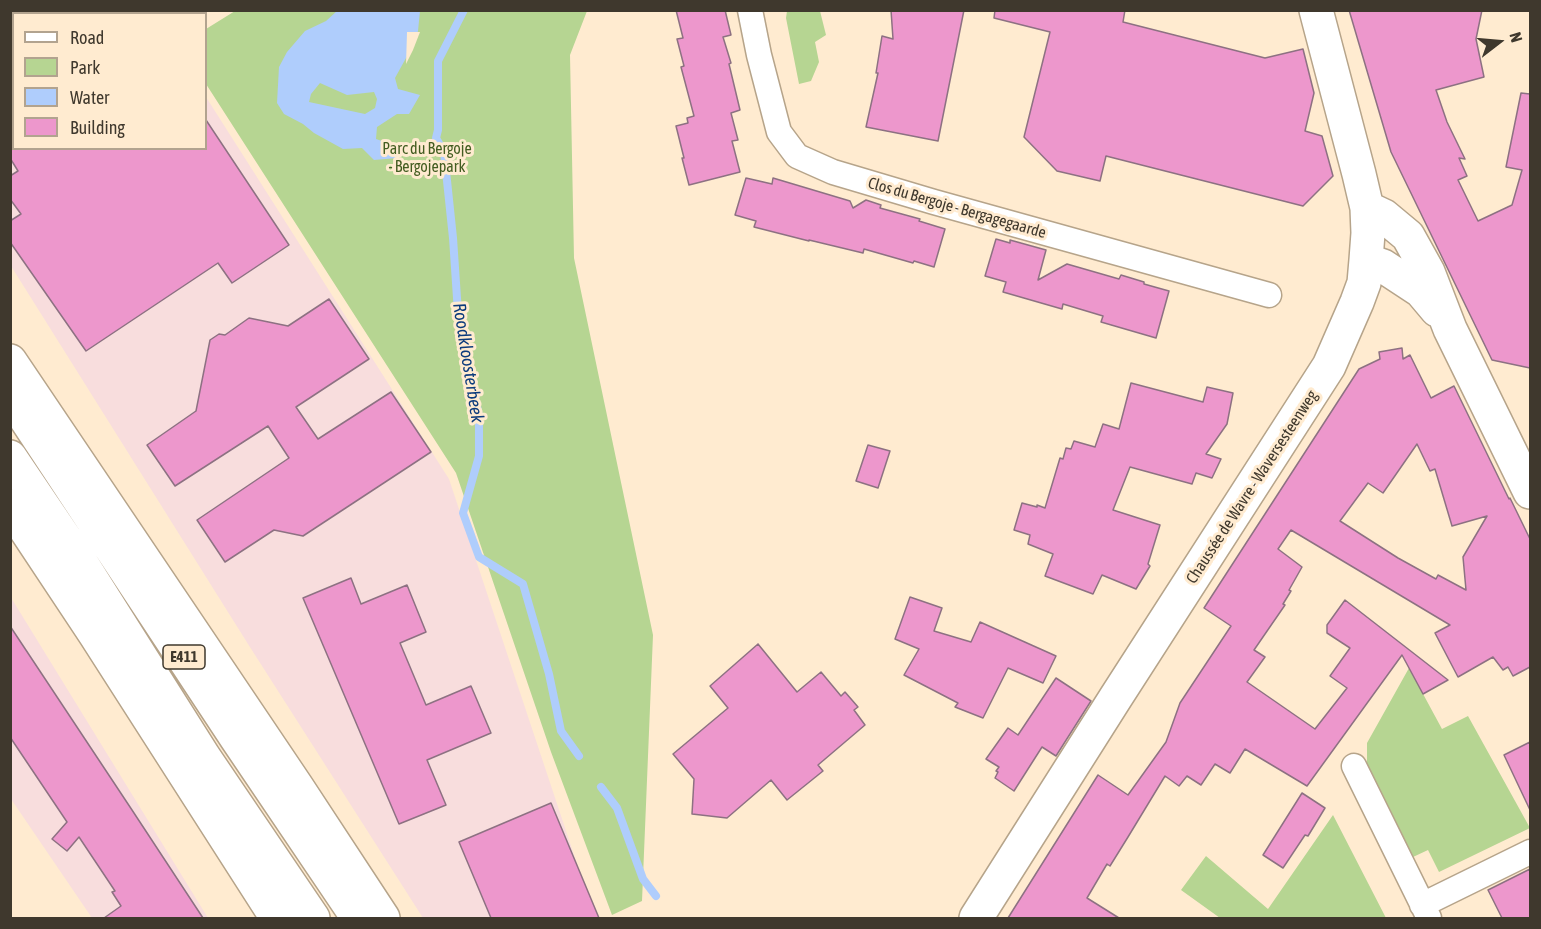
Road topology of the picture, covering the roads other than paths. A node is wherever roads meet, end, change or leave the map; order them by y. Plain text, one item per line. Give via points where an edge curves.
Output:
1 (750, 10) edge
2 (1316, 10) edge
3 (1367, 208) junction
4 (1366, 260) junction
5 (1269, 295) dead end
6 (1450, 329) junction
7 (10, 361) edge
8 (10, 395) edge
9 (10, 457) edge
10 (1526, 472) edge
11 (10, 506) edge
12 (1354, 766) dead end
13 (1530, 852) edge
14 (1425, 912) edge
15 (277, 918) edge
16 (313, 918) edge
17 (358, 918) edge
18 (383, 918) edge
19 (976, 918) edge

1 - 5 street, Clos du Bergoje - Bergagegaarde via 779,132 796,156 833,172 934,202
2 - 3 main road, Chaussée de Wavre - Waversesteenweg
3 - 4 main road, Chaussée de Wavre - Waversesteenweg
3 - 6 main road via 1408,236 1428,272
4 - 6 main road via 1383,266 1421,291
4 - 19 main road, Chaussée de Wavre - Waversesteenweg via 1364,283 1329,366
6 - 10 main road
7 - 18 main road
8 - 17 main road, E411
9 - 16 main road, E411
11 - 15 main road
12 - 14 street
13 - 14 street

